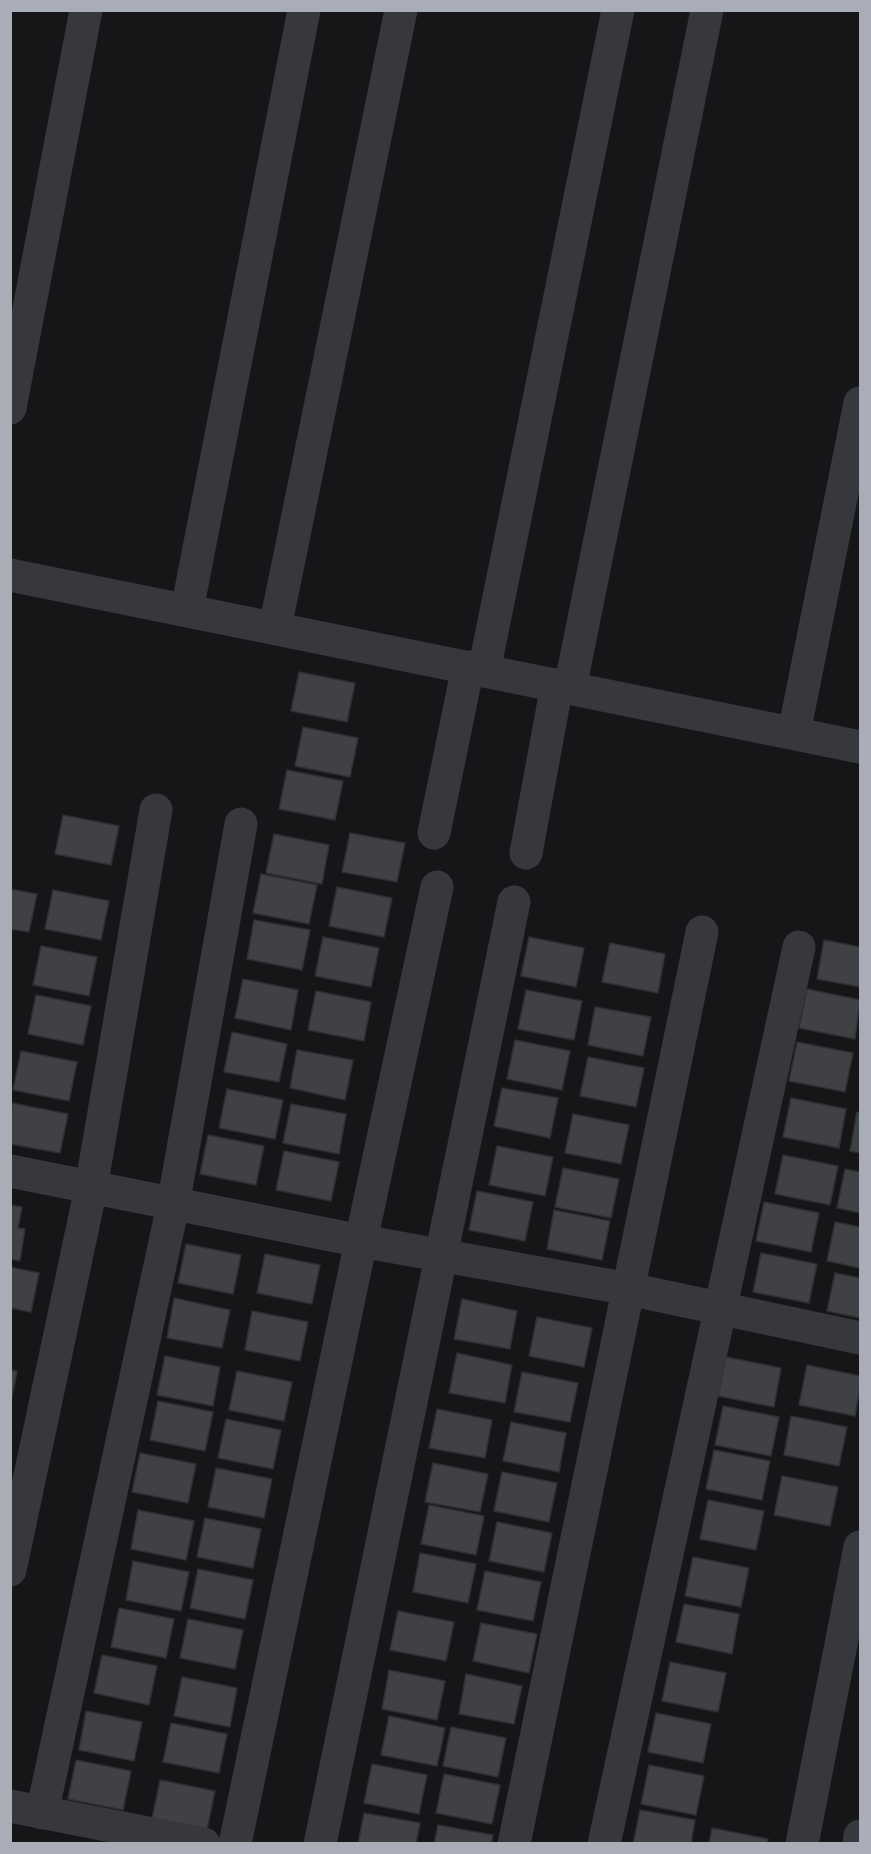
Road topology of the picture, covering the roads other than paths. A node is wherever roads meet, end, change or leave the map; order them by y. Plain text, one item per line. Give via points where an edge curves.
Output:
1 (86, 10) edge
2 (304, 10) edge
3 (401, 10) edge
4 (618, 10) edge
5 (707, 10) edge
6 (861, 403) edge
7 (10, 408) edge
8 (10, 575) edge
9 (187, 610) junction
10 (275, 628) junction
11 (476, 669) junction
12 (563, 687) junction
13 (794, 733) junction
14 (861, 747) edge
15 (156, 810) dead end
16 (241, 824) dead end
17 (434, 833) dead end
18 (526, 854) dead end
19 (437, 887) dead end
20 (514, 902) dead end
21 (702, 932) dead end
22 (799, 947) dead end
23 (10, 1171) edge
24 (92, 1188) junction
25 (173, 1205) junction
26 (361, 1241) junction
27 (440, 1256) junction
28 (629, 1289) junction
29 (720, 1307) junction
30 (861, 1338) edge
31 (861, 1547) edge
32 (10, 1570) edge
33 (10, 1806) edge
34 (42, 1813) junction
35 (861, 1836) edge
36 (204, 1844) edge
37 (235, 1844) edge
38 (321, 1844) edge
39 (514, 1844) edge
40 (604, 1844) edge
41 (802, 1844) edge
42 (859, 1844) edge

1 - 7 street
2 - 9 street
3 - 10 street
4 - 11 street
5 - 12 street
6 - 13 street
8 - 9 street
9 - 10 street
10 - 11 street
11 - 12 street
11 - 17 street
12 - 13 street
12 - 18 street
13 - 14 street
15 - 24 street
16 - 25 street
19 - 26 street
20 - 27 street
21 - 28 street
22 - 29 street
23 - 24 street
24 - 25 street
24 - 32 street
25 - 26 street
25 - 34 street
26 - 27 street
26 - 37 street
27 - 28 street
27 - 38 street
28 - 29 street
28 - 39 street
29 - 30 street
29 - 40 street
31 - 41 street
33 - 34 street
34 - 36 street
35 - 42 street

